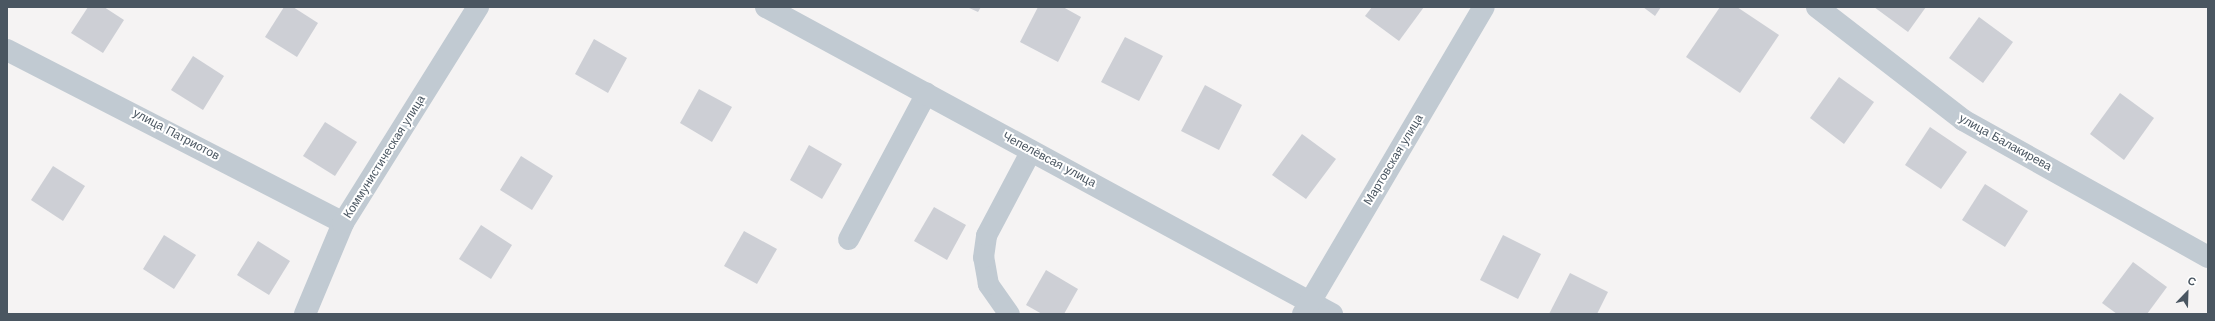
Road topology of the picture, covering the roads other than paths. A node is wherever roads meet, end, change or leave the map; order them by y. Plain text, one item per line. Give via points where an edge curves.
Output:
1 (478, 7) edge
2 (766, 7) edge
3 (1484, 7) edge
4 (1817, 7) edge
5 (7, 50) edge
6 (926, 93) junction
7 (1031, 150) junction
8 (344, 223) junction
9 (848, 239) dead end
10 (2208, 257) edge
11 (1307, 308) edge
12 (305, 314) edge
13 (1009, 314) edge
14 (1332, 314) edge

1 - 8 street, Коммунистическая улица
2 - 6 street, Чепелёвсая улица
3 - 11 street, Мартовская улица
4 - 10 street, улица Балакирева via 1963,120
5 - 8 street, улица Патриотов
6 - 7 street, Чепелёвсая улица
6 - 9 lane
7 - 11 street, Чепелёвсая улица
7 - 13 lane via 986,235 983,257 988,284
8 - 12 street, Коммунистическая улица
11 - 14 street, Чепелёвсая улица

